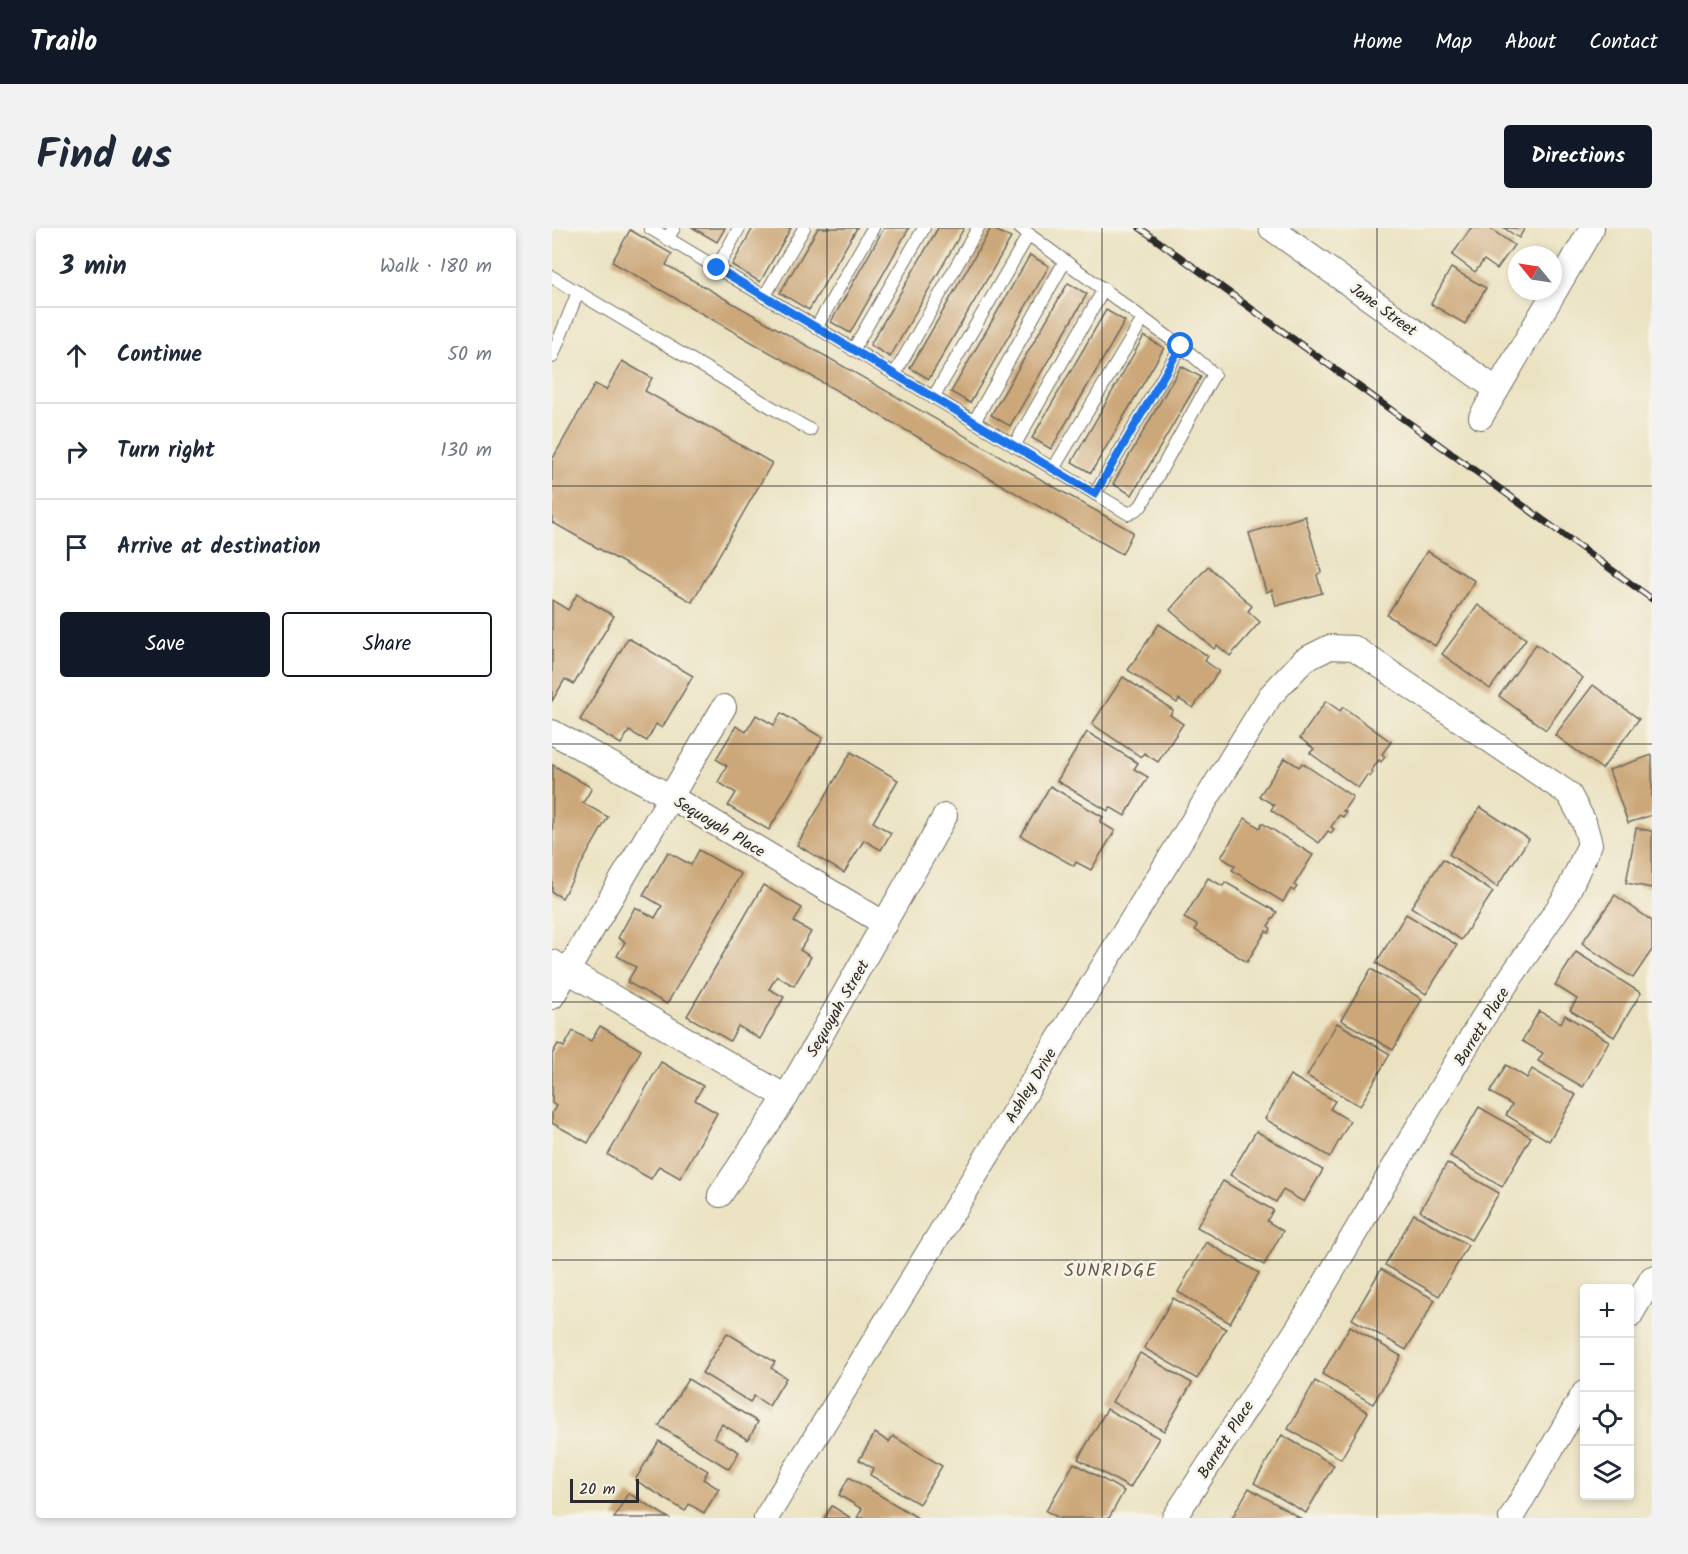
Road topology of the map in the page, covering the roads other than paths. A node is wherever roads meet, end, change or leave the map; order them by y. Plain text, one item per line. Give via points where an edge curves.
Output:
1 (650, 228) edge
2 (739, 228) edge
3 (804, 228) edge
4 (873, 228) edge
5 (924, 228) edge
6 (978, 228) edge
7 (1271, 228) edge
8 (1592, 228) edge
9 (1025, 231) edge
10 (671, 233) edge
11 (1065, 261) junction
12 (717, 268) junction
13 (552, 277) edge
14 (1104, 289) junction
15 (578, 292) junction
16 (764, 297) junction
17 (1143, 319) junction
18 (816, 328) junction
19 (1181, 346) junction
20 (853, 350) junction
21 (552, 357) edge
22 (894, 375) junction
23 (1497, 390) junction
24 (933, 398) junction
25 (1481, 417) dead end
26 (974, 422) junction
27 (810, 430) dead end
28 (1014, 446) junction
29 (1053, 470) junction
30 (1095, 494) junction
31 (1304, 660) joint
32 (724, 707) dead end
33 (552, 732) edge
34 (671, 797) junction
35 (945, 816) dead end
36 (885, 924) junction
37 (560, 966) edge
38 (552, 997) edge
39 (786, 1096) junction
40 (720, 1195) dead end
41 (1652, 1278) edge
42 (1634, 1308) edge
43 (1580, 1400) edge
44 (766, 1518) edge
45 (1174, 1518) edge
46 (1511, 1518) edge

1 - 10 lane
2 - 12 lane
3 - 16 lane
4 - 18 lane
5 - 20 lane
6 - 22 lane
7 - 23 street, Jane Street
8 - 23 street
9 - 11 lane
9 - 24 lane
10 - 12 lane
11 - 14 lane
11 - 26 lane
12 - 16 lane
13 - 15 lane
14 - 17 lane
14 - 28 lane
15 - 21 lane
15 - 27 lane
16 - 18 lane
17 - 19 lane
17 - 29 lane
18 - 20 lane
19 - 30 lane
19 - 30 lane via 1214,374 1141,506 1129,514
20 - 22 lane
22 - 24 lane
23 - 25 street
24 - 26 lane
26 - 28 lane
28 - 29 lane
29 - 30 lane
31 - 44 street, Ashley Drive via 1270,696
31 - 45 street, Barrett Place via 1330,647 1354,648 1569,794 1590,844 1565,898 1483,1018 1300,1325
32 - 34 street
33 - 34 street, Sequoyah Place
34 - 36 street, Sequoyah Place
34 - 37 street
35 - 36 street, Sequoyah Street
36 - 39 street, Sequoyah Street
37 - 38 street
37 - 39 street
39 - 40 street, Sequoyah Street
41 - 42 street
43 - 46 street

